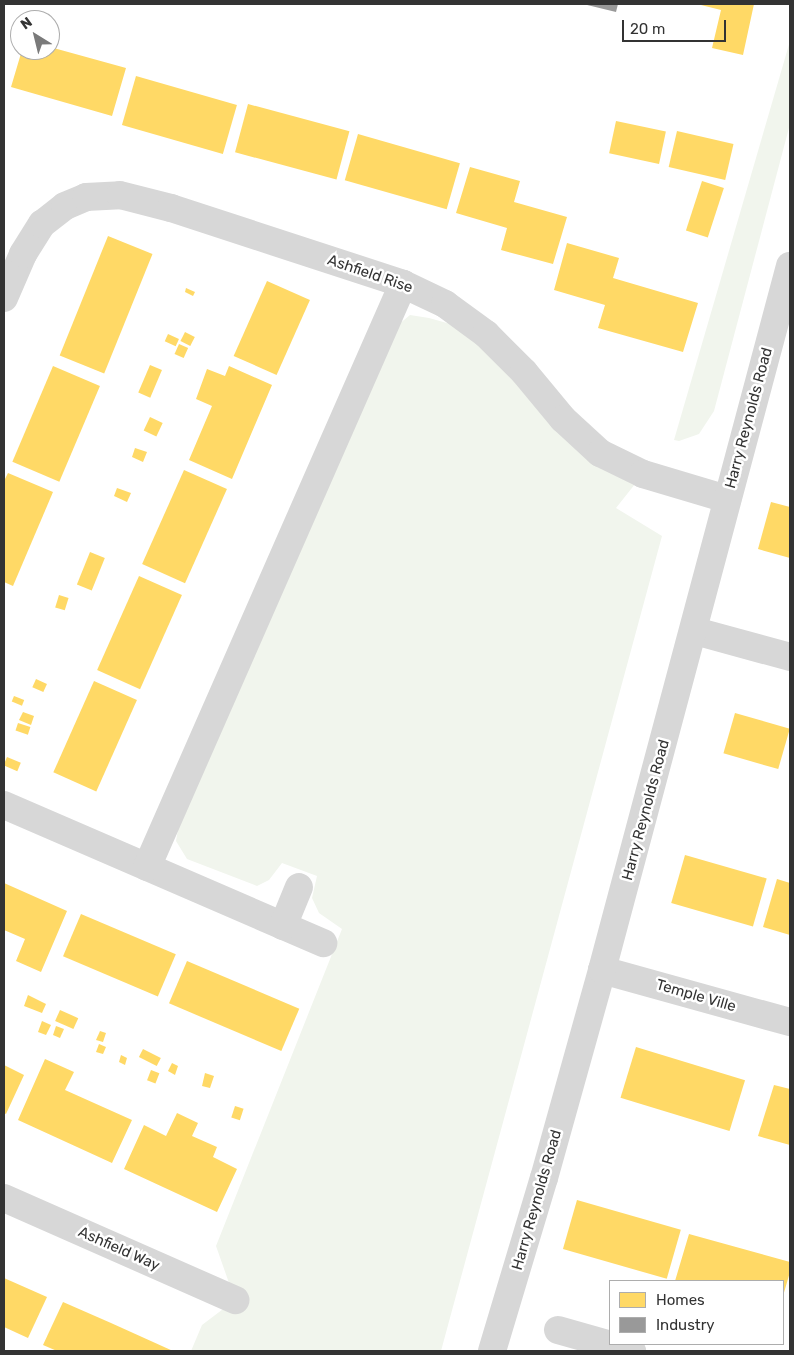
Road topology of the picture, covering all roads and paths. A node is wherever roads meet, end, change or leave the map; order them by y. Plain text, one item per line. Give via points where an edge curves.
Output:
1 (790, 266) edge
2 (403, 284) junction
3 (4, 298) edge
4 (727, 499) junction
5 (695, 631) junction
6 (790, 657) edge
7 (4, 805) edge
8 (147, 867) junction
9 (299, 887) dead end
10 (283, 926) junction
11 (323, 943) dead end
12 (602, 970) junction
13 (790, 1022) edge
14 (4, 1198) edge
15 (235, 1300) dead end
16 (558, 1330) dead end
17 (609, 1344) edge
18 (611, 1345) edge
19 (492, 1351) edge
20 (632, 1351) edge

1 - 4 street, Harry Reynolds Road
2 - 3 street, Ashfield Rise via 171,208 120,195 86,197 65,206 42,224 23,254
2 - 4 street, Ashfield Rise via 445,304 486,334 524,372 562,419 600,453 643,474
2 - 8 street
4 - 5 street, Harry Reynolds Road
5 - 6 street
5 - 12 street, Harry Reynolds Road
7 - 8 street
8 - 10 street
9 - 10 street
10 - 11 street
12 - 13 street, Temple Ville
12 - 19 street, Harry Reynolds Road
14 - 15 street, Ashfield Way
16 - 17 street
18 - 20 street

